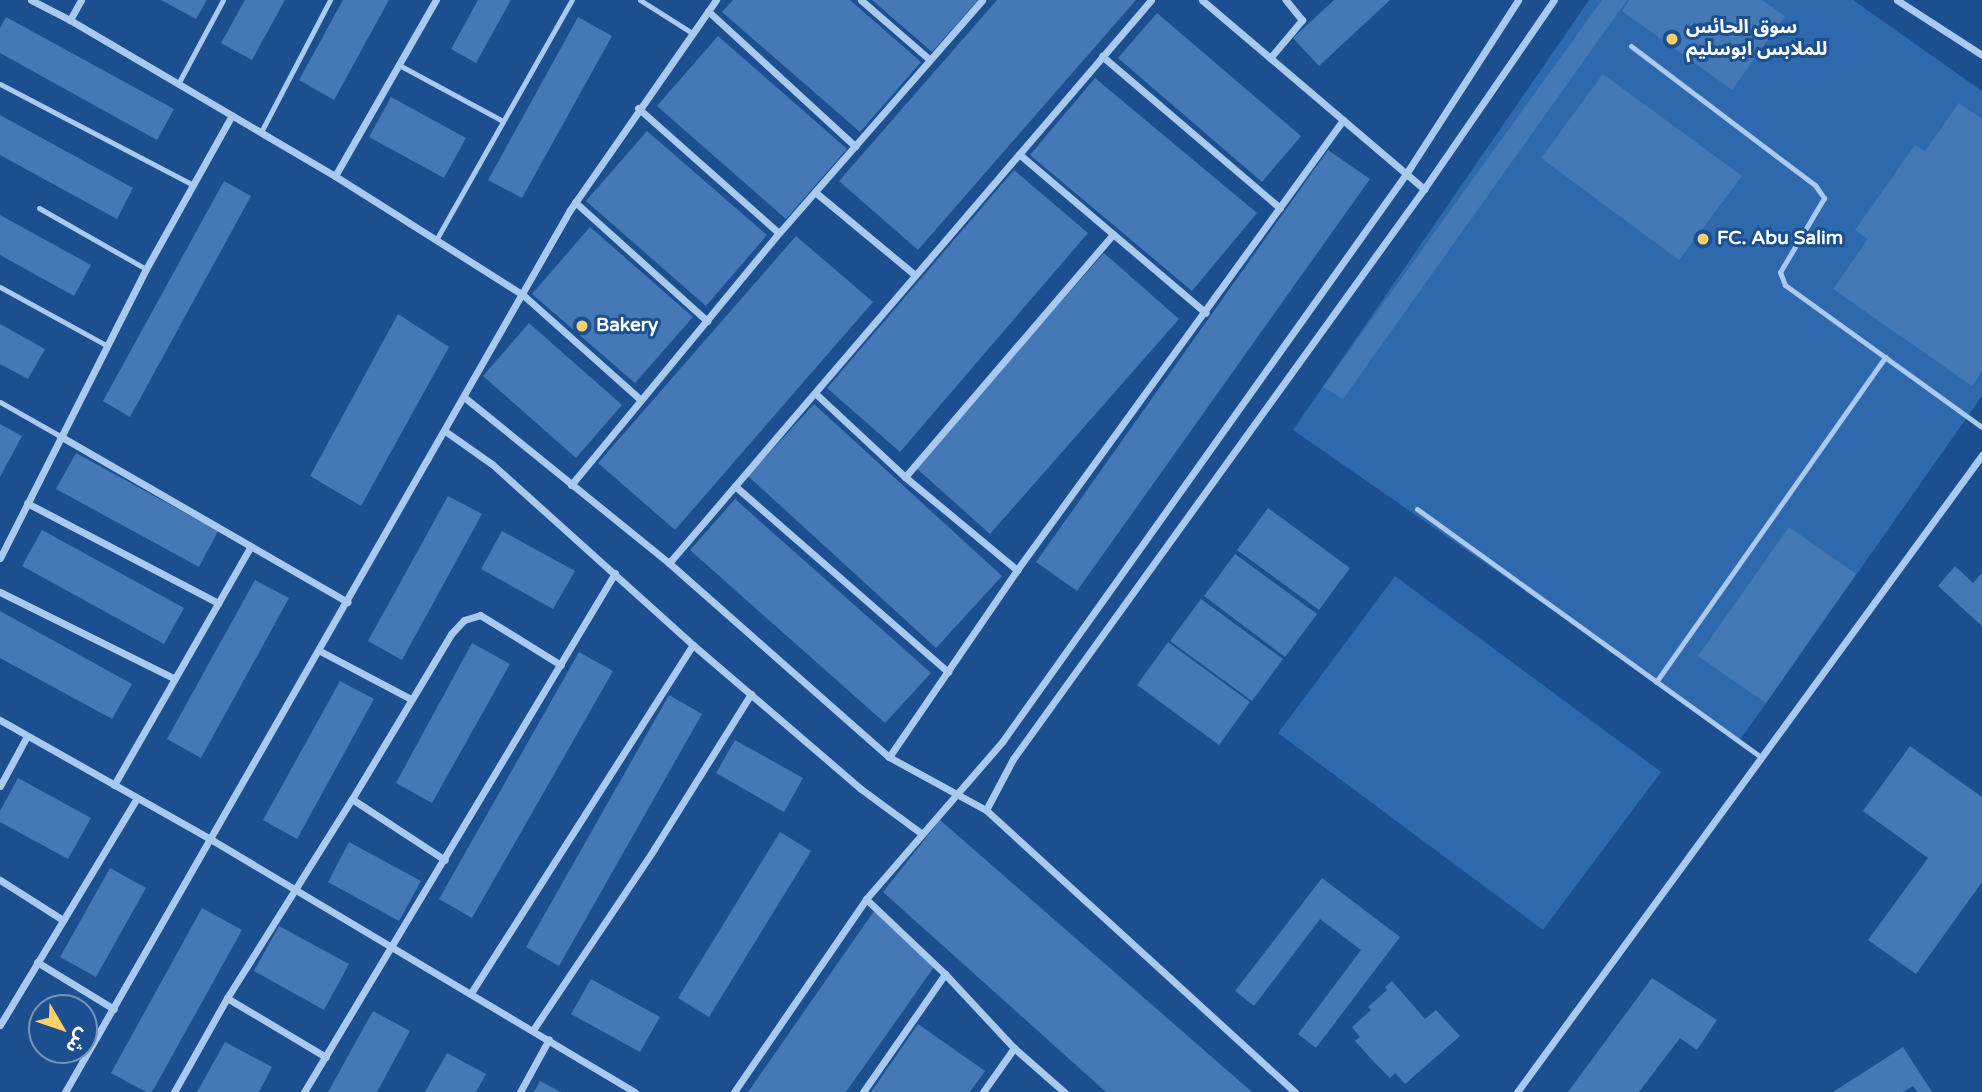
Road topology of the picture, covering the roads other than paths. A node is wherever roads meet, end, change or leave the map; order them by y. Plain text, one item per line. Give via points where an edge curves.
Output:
1 (31, 0) edge
2 (81, 0) edge
3 (223, 0) edge
4 (330, 0) edge
5 (436, 0) edge
6 (572, 0) edge
7 (640, 0) edge
8 (716, 0) edge
9 (861, 0) edge
10 (982, 0) edge
11 (1151, 0) edge
12 (1202, 0) edge
13 (1286, 0) edge
14 (1518, 0) edge
15 (1555, 0) edge
16 (1897, 0) edge
17 (708, 11) junction
18 (69, 20) junction
19 (692, 33) junction
20 (1631, 46) dead end
21 (1982, 55) edge
22 (1102, 56) junction
23 (1270, 58) junction
24 (930, 60) junction
25 (398, 65) junction
26 (0, 84) edge
27 (178, 84) junction
28 (638, 108) junction
29 (232, 115) junction
30 (1343, 120) junction
31 (503, 121) junction
32 (261, 132) junction
33 (855, 146) junction
34 (1019, 154) junction
35 (1406, 174) junction
36 (335, 176) junction
37 (191, 184) junction
38 (1424, 189) junction
39 (815, 192) junction
40 (575, 202) junction
41 (38, 208) dead end
42 (1280, 208) junction
43 (779, 233) junction
44 (1113, 234) junction
45 (436, 240) junction
46 (146, 269) junction
47 (915, 275) junction
48 (0, 287) edge
49 (522, 294) junction
50 (1206, 313) junction
51 (707, 321) junction
52 (106, 345) junction
53 (1885, 357) junction
54 (815, 393) junction
55 (464, 397) junction
56 (641, 400) junction
57 (0, 402) edge
58 (1982, 428) edge
59 (445, 431) junction
60 (60, 436) junction
61 (1982, 456) edge
62 (905, 477) junction
63 (571, 485) junction
64 (735, 486) junction
65 (27, 503) junction
66 (1417, 509) dead end
67 (251, 546) junction
68 (0, 558) edge
69 (669, 564) junction
70 (1017, 570) junction
71 (615, 573) junction
72 (0, 592) edge
73 (348, 602) junction
74 (218, 603) junction
75 (693, 645) junction
76 (320, 651) junction
77 (561, 665) junction
78 (948, 672) junction
79 (175, 678) junction
80 (1656, 682) junction
81 (751, 694) junction
82 (411, 699) junction
83 (0, 720) edge
84 (27, 736) junction
85 (889, 757) junction
86 (1761, 757) junction
87 (114, 785) junction
88 (0, 786) edge
89 (959, 793) junction
90 (137, 798) junction
91 (352, 799) junction
92 (986, 810) junction
93 (921, 833) junction
94 (212, 840) junction
95 (445, 860) junction
96 (0, 880) edge
97 (294, 889) junction
98 (866, 899) junction
99 (63, 920) junction
100 (393, 947) junction
101 (37, 962) junction
102 (945, 974) junction
103 (471, 993) junction
104 (227, 998) junction
105 (114, 1009) junction
106 (0, 1025) edge
107 (533, 1030) junction
108 (549, 1039) junction
109 (1014, 1048) junction
110 (326, 1057) junction
111 (65, 1092) edge
112 (174, 1092) edge
113 (304, 1092) edge
114 (520, 1092) edge
115 (635, 1092) edge
116 (734, 1092) edge
117 (863, 1092) edge
118 (984, 1092) edge
119 (1064, 1092) edge
120 (1295, 1092) edge
121 (1517, 1092) edge

1 - 18 street
2 - 18 street
3 - 27 lane
4 - 32 lane
5 - 25 street
6 - 31 lane
7 - 19 lane
8 - 17 street
9 - 24 street
10 - 24 street
11 - 22 street
12 - 23 street
13 - 23 street via 1302,20
14 - 35 street
15 - 38 street
16 - 21 street
17 - 19 street
17 - 33 street
18 - 27 street
19 - 28 street
20 - 53 lane via 1815,185 1824,198 1780,272 1785,285
22 - 34 street
22 - 42 street
23 - 30 street
24 - 33 street
25 - 31 lane
25 - 36 street
26 - 37 lane
27 - 29 street
28 - 40 street
28 - 43 street
29 - 32 street
29 - 37 street
30 - 35 street
30 - 42 street
31 - 45 lane
32 - 36 street
33 - 39 street
34 - 44 street
34 - 47 street
35 - 38 street
35 - 89 street via 1002,742
36 - 45 street
37 - 46 street
38 - 92 street via 1013,759
39 - 43 street
39 - 47 street
40 - 49 street
40 - 51 street
41 - 46 lane
42 - 50 street
43 - 51 street
44 - 50 street
44 - 62 street
45 - 49 street
46 - 52 street
47 - 54 street
48 - 52 lane
49 - 55 street
49 - 56 street
50 - 70 street
51 - 56 street
52 - 60 street
53 - 58 lane
53 - 80 lane
54 - 62 street
54 - 64 street
55 - 59 street
55 - 63 street
56 - 63 street
57 - 60 lane
59 - 71 street via 492,464
59 - 73 street
60 - 65 street
60 - 67 street
61 - 86 street
62 - 70 street
63 - 69 street
64 - 69 street
64 - 78 street
65 - 68 street
65 - 74 street
66 - 80 lane
67 - 73 street
67 - 74 street
69 - 85 street
70 - 78 street
71 - 75 street
71 - 77 street
72 - 79 street
73 - 76 street
74 - 79 street
75 - 81 street
75 - 103 street
76 - 82 street
76 - 94 street
77 - 82 street via 480,615 464,621 451,634
77 - 95 street
78 - 85 street
79 - 87 street
80 - 86 lane
81 - 93 street via 861,789
81 - 107 street
82 - 91 street
83 - 84 street
84 - 87 street
84 - 88 street
85 - 89 street
86 - 121 street
87 - 90 street
89 - 92 street
89 - 93 street
90 - 94 street
90 - 99 street
91 - 95 street
91 - 97 street
92 - 120 street
93 - 98 street
94 - 97 street
94 - 105 street
95 - 100 street
96 - 99 street
97 - 100 street
97 - 104 street
98 - 102 street
98 - 116 street
99 - 101 street
100 - 103 street
100 - 110 street
101 - 105 street
101 - 106 street
102 - 109 street
102 - 117 street
103 - 107 street
104 - 110 street
104 - 112 street
105 - 111 street
107 - 108 street
108 - 114 street
108 - 115 street
109 - 118 street
109 - 119 street
110 - 113 street

